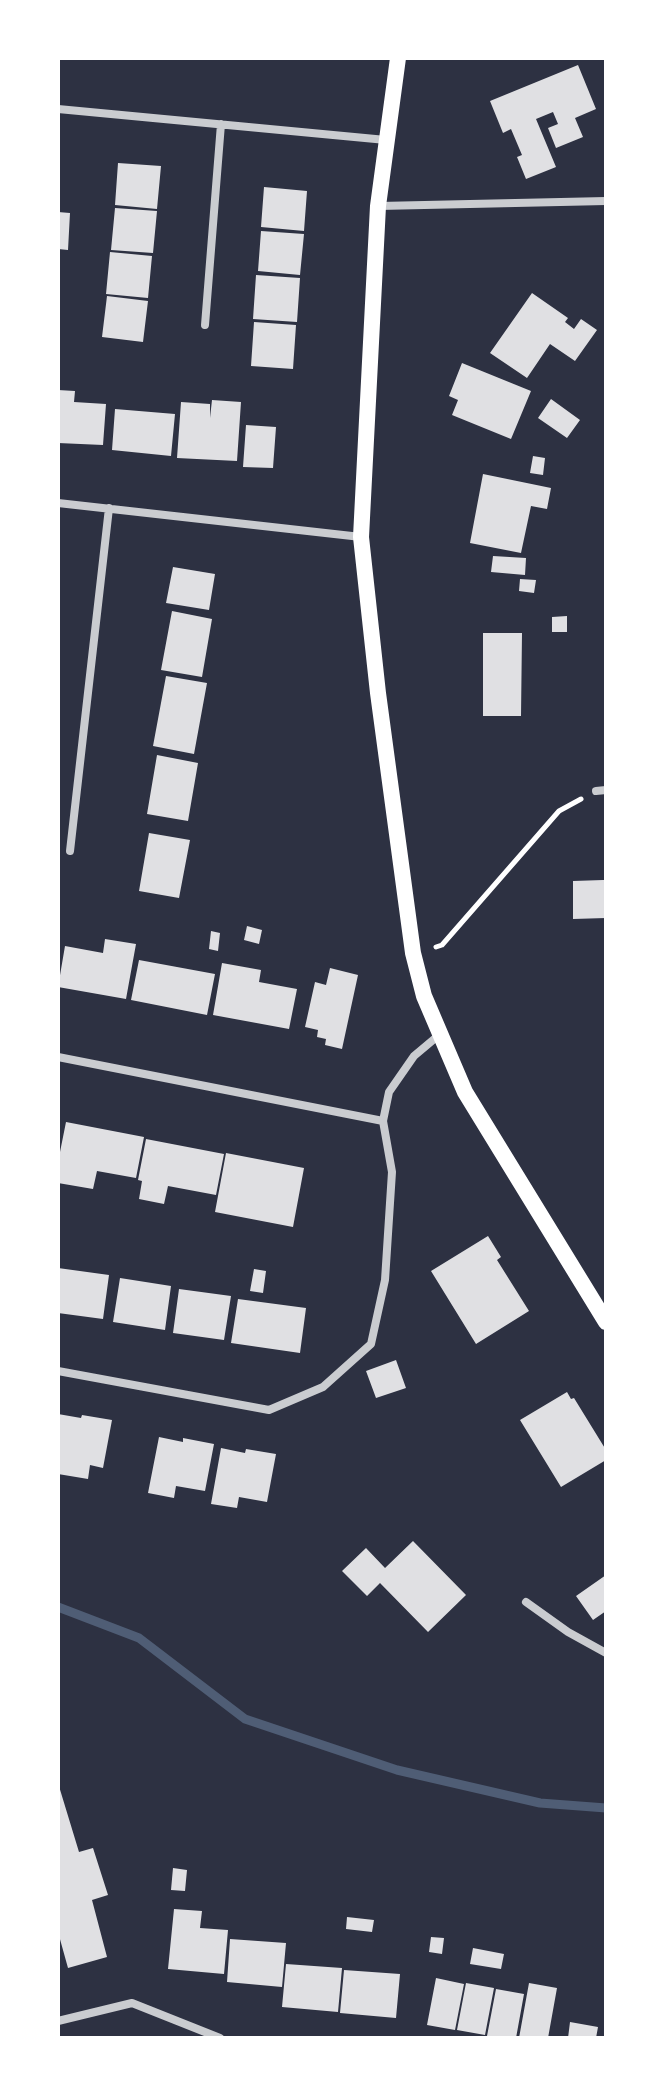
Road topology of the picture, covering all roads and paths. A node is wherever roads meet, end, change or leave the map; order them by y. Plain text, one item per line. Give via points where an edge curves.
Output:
1 (398, 58) edge
2 (58, 109) edge
3 (221, 124) junction
4 (386, 140) junction
5 (606, 201) edge
6 (378, 206) junction
7 (205, 325) dead end
8 (58, 503) edge
9 (109, 508) junction
10 (361, 537) junction
11 (601, 790) edge
12 (70, 851) dead end
13 (413, 953) junction
14 (439, 1035) junction
15 (58, 1057) edge
16 (383, 1121) junction
17 (606, 1322) edge
18 (58, 1371) edge
19 (526, 1602) dead end
20 (606, 1653) edge
21 (58, 2021) edge
22 (220, 2038) edge

1 - 4 main road
2 - 3 street
3 - 4 street
3 - 7 street
4 - 6 main road
5 - 6 street
6 - 10 main road
8 - 9 street
9 - 10 street
9 - 12 street
10 - 13 main road
11 - 13 path via 559,811 442,945
13 - 14 main road
14 - 16 street via 414,1056 389,1092
14 - 17 main road via 465,1092
15 - 16 street
16 - 18 street via 392,1172 385,1280 371,1344 323,1387 269,1410
19 - 20 street
21 - 22 street via 132,2003

